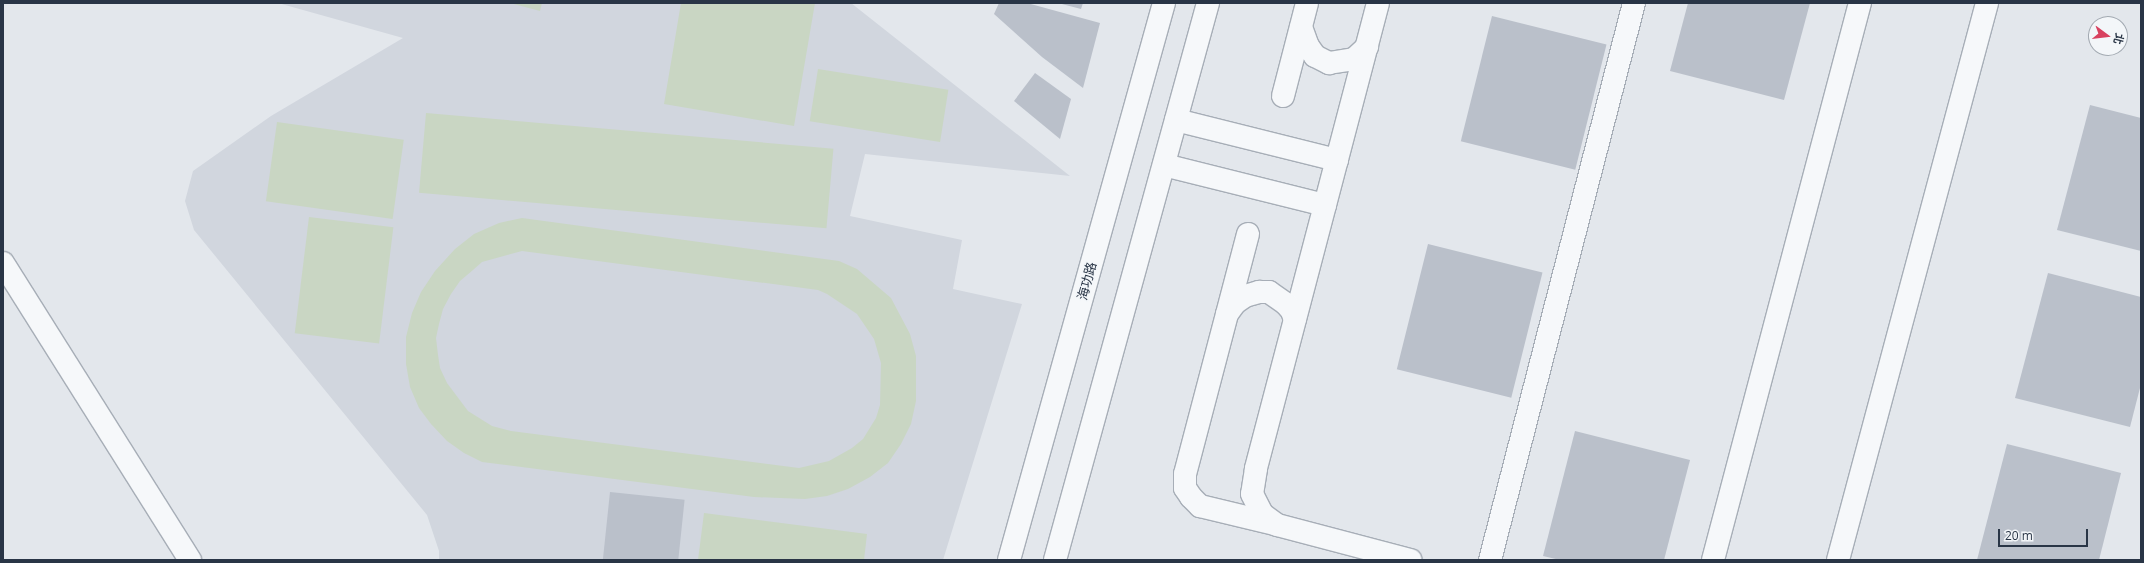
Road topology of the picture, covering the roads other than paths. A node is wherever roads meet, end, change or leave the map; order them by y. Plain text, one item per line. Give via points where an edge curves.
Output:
1 (1164, 3) edge
2 (1208, 3) edge
3 (1307, 3) edge
4 (1378, 3) edge
5 (1634, 3) edge
6 (1860, 3) edge
7 (1987, 3) edge
8 (1301, 27) junction
9 (1367, 47) junction
10 (1329, 63) junction
11 (1354, 94) junction
12 (1176, 120) junction
13 (1337, 160) junction
14 (1164, 165) junction
15 (1325, 205) junction
16 (1248, 234) dead end
17 (1242, 259) junction
18 (3, 263) edge
19 (1306, 278) junction
20 (1269, 292) junction
21 (1227, 314) junction
22 (1295, 320) junction
23 (1256, 469) junction
24 (1222, 511) junction
25 (1276, 524) junction
26 (190, 560) edge
27 (1010, 560) edge
28 (1055, 560) edge
29 (1410, 560) edge
30 (1490, 560) edge
31 (1713, 560) edge
32 (1838, 560) edge

1 - 27 street, 海功路
2 - 12 street
3 - 8 street
4 - 9 street
5 - 30 street
6 - 31 street
7 - 32 street
8 - 10 street via 1315,56
8 - 10 street via 1285,89 1306,67
9 - 10 street via 1354,59
9 - 11 street
10 - 11 street via 1347,75
11 - 13 street
12 - 13 street
12 - 14 street
13 - 15 street
14 - 15 street
14 - 28 street
15 - 19 street
16 - 17 street
17 - 20 street via 1244,270 1255,285
17 - 21 street
18 - 26 street
19 - 20 street via 1293,288
19 - 22 street
20 - 21 street via 1245,296 1235,303
20 - 22 street via 1286,304
21 - 24 street via 1185,474 1185,488 1190,497 1200,506
22 - 23 street
23 - 24 street via 1245,496 1230,509
23 - 25 street via 1252,494 1262,514
24 - 25 street
25 - 29 street

